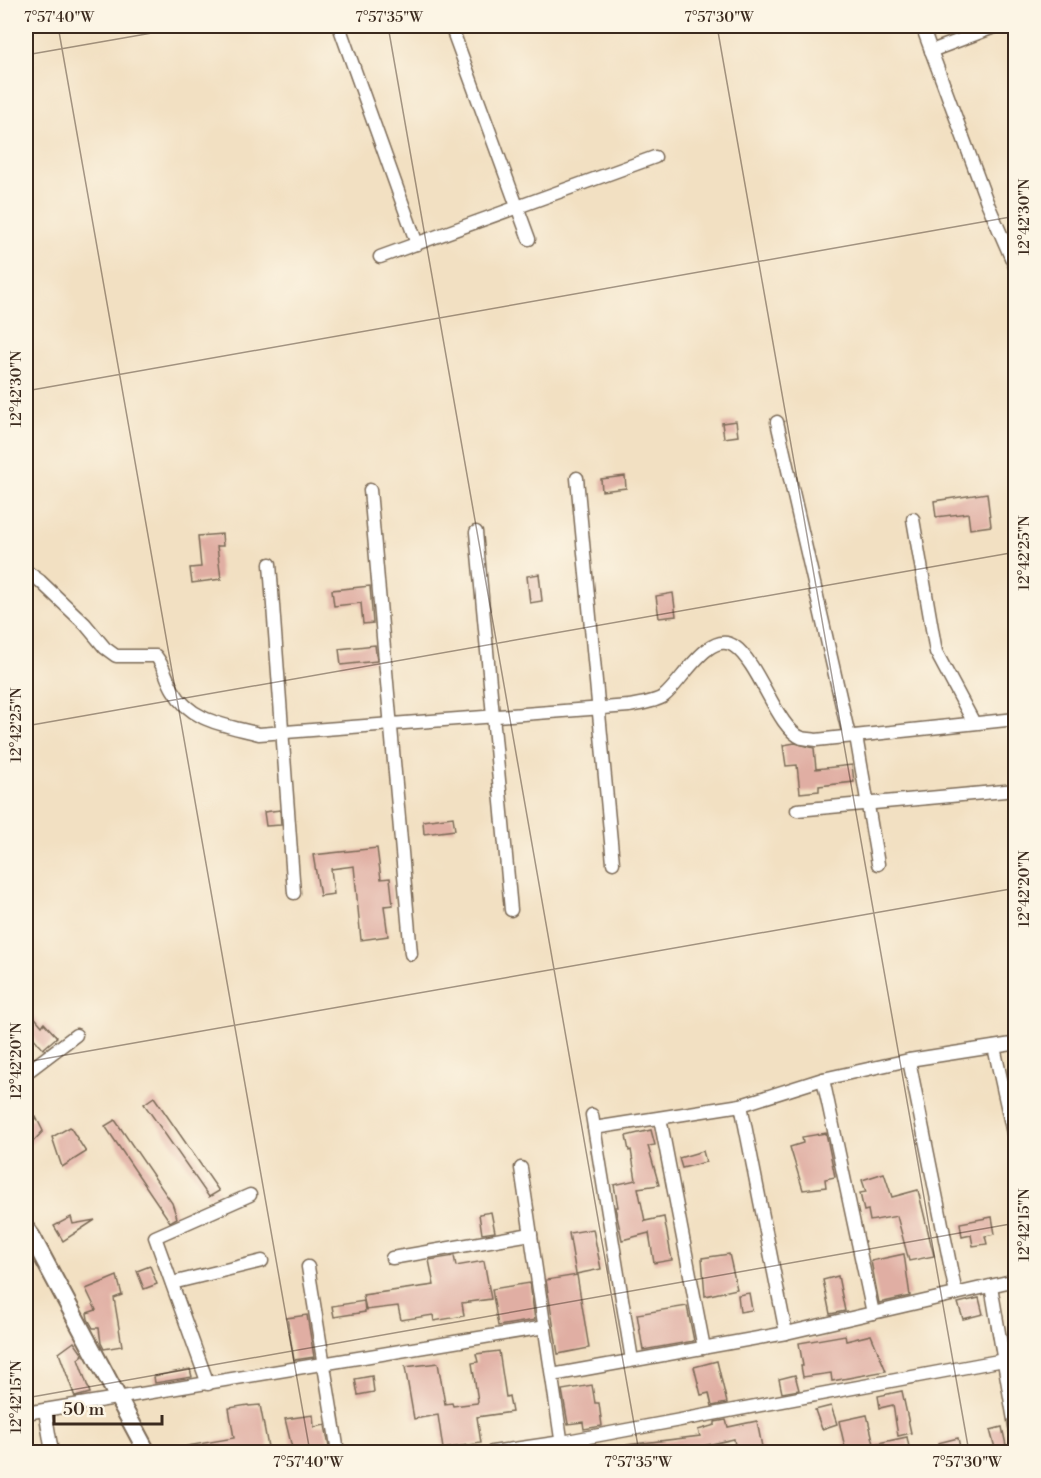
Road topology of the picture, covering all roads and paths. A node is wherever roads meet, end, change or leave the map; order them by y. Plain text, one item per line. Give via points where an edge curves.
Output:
1 (339, 26) edge
2 (451, 26) edge
3 (922, 26) edge
4 (997, 26) edge
5 (931, 51) junction
6 (656, 157) dead end
7 (518, 207) junction
8 (529, 239) dead end
9 (417, 244) junction
10 (380, 257) dead end
11 (1016, 269) edge
12 (777, 422) dead end
13 (577, 478) dead end
14 (370, 490) dead end
15 (913, 519) dead end
16 (476, 532) dead end
17 (270, 564) dead end
18 (26, 571) edge
19 (598, 709) junction
20 (493, 716) junction
21 (1016, 719) edge
22 (974, 723) junction
23 (391, 724) junction
24 (282, 732) junction
25 (852, 736) junction
26 (1016, 790) edge
27 (868, 803) junction
28 (797, 810) dead end
29 (613, 863) dead end
30 (878, 864) dead end
31 (294, 893) dead end
32 (511, 910) dead end
33 (411, 954) dead end
34 (76, 1035) dead end
35 (1012, 1044) dead end
36 (994, 1047) junction
37 (909, 1060) junction
38 (26, 1073) edge
39 (822, 1079) junction
40 (741, 1105) junction
41 (592, 1115) dead end
42 (660, 1118) junction
43 (594, 1128) junction
44 (1016, 1148) edge
45 (521, 1168) dead end
46 (250, 1195) dead end
47 (26, 1229) edge
48 (531, 1234) junction
49 (392, 1258) dead end
50 (262, 1261) dead end
51 (308, 1267) dead end
52 (1016, 1280) edge
53 (172, 1283) junction
54 (991, 1286) junction
55 (956, 1294) junction
56 (873, 1313) junction
57 (545, 1327) junction
58 (786, 1333) junction
59 (704, 1348) junction
60 (632, 1360) junction
61 (1004, 1360) junction
62 (324, 1365) junction
63 (552, 1375) junction
64 (208, 1384) junction
65 (118, 1399) junction
66 (45, 1410) junction
67 (26, 1413) edge
68 (1016, 1431) edge
69 (563, 1447) edge
70 (52, 1452) edge
71 (147, 1452) edge
72 (338, 1452) edge
73 (492, 1452) edge

1 - 9 street
2 - 7 street
3 - 5 street
4 - 5 street
5 - 11 street
6 - 7 street
7 - 8 street
7 - 9 street
9 - 10 street
12 - 25 street
13 - 19 street
14 - 23 street
15 - 22 street via 936,652
16 - 20 street
17 - 24 street
18 - 24 street via 116,656 156,656 183,706 203,719 259,734
19 - 20 street
19 - 25 street via 663,697 708,647 719,642 731,644 745,656 782,718 800,737 816,740
19 - 29 street
20 - 23 street
20 - 32 street
21 - 22 street
22 - 25 street
23 - 24 street
23 - 33 street
24 - 31 street
25 - 27 street
26 - 27 street
27 - 28 street
27 - 30 street
34 - 38 street
35 - 36 street
36 - 37 street
36 - 44 street
37 - 39 street
37 - 55 street
39 - 40 street
39 - 56 street
40 - 42 street
40 - 58 street
41 - 43 street
42 - 43 street
42 - 59 street
43 - 60 street
45 - 48 street
46 - 53 street via 156,1237
47 - 65 street
48 - 49 street
48 - 57 street
50 - 53 street
51 - 62 street
52 - 54 street
53 - 64 street
54 - 55 street
54 - 61 street
55 - 56 street
56 - 58 street
57 - 62 street
57 - 63 street
58 - 59 street
59 - 60 street
60 - 63 street
61 - 68 street
61 - 69 street
62 - 64 street
62 - 72 street
63 - 69 street
64 - 65 street
65 - 66 street
65 - 71 street
66 - 67 street
66 - 70 street
69 - 73 street

